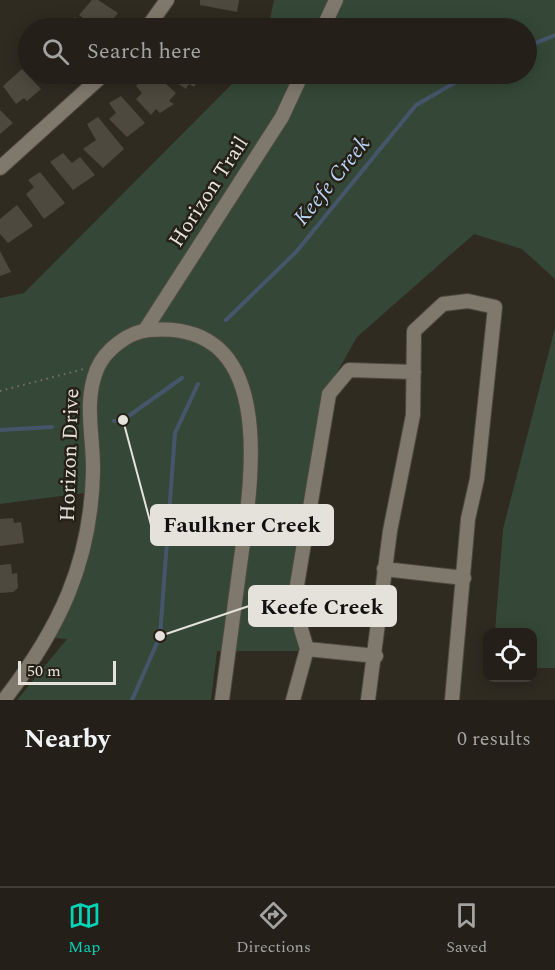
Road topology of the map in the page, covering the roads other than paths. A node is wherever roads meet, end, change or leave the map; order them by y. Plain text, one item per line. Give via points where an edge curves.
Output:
1 (167, 0) edge
2 (336, 0) edge
3 (154, 18) edge
4 (328, 18) edge
5 (93, 84) edge
6 (297, 84) edge
7 (0, 168) edge
8 (146, 330) junction
9 (414, 372) junction
10 (384, 569) junction
11 (464, 578) junction
12 (307, 649) junction
13 (375, 656) junction
14 (4, 700) edge
15 (222, 700) edge
16 (293, 700) edge
17 (368, 700) edge
18 (452, 700) edge

1 - 3 street
2 - 4 street
5 - 7 street
6 - 8 street, Horizon Trail via 282,117
8 - 14 street, Horizon Drive via 120,342 98,367 89,417 94,469 85,548 58,617 30,667
8 - 15 street, Horizon Drive via 172,328 213,345 235,370 250,414 252,473
9 - 10 street via 413,415
9 - 11 street via 414,331 443,304 468,301 495,307
9 - 12 street via 349,370 329,394 296,591
10 - 11 street
10 - 13 street
11 - 18 street
12 - 13 street
12 - 16 street
13 - 17 street

